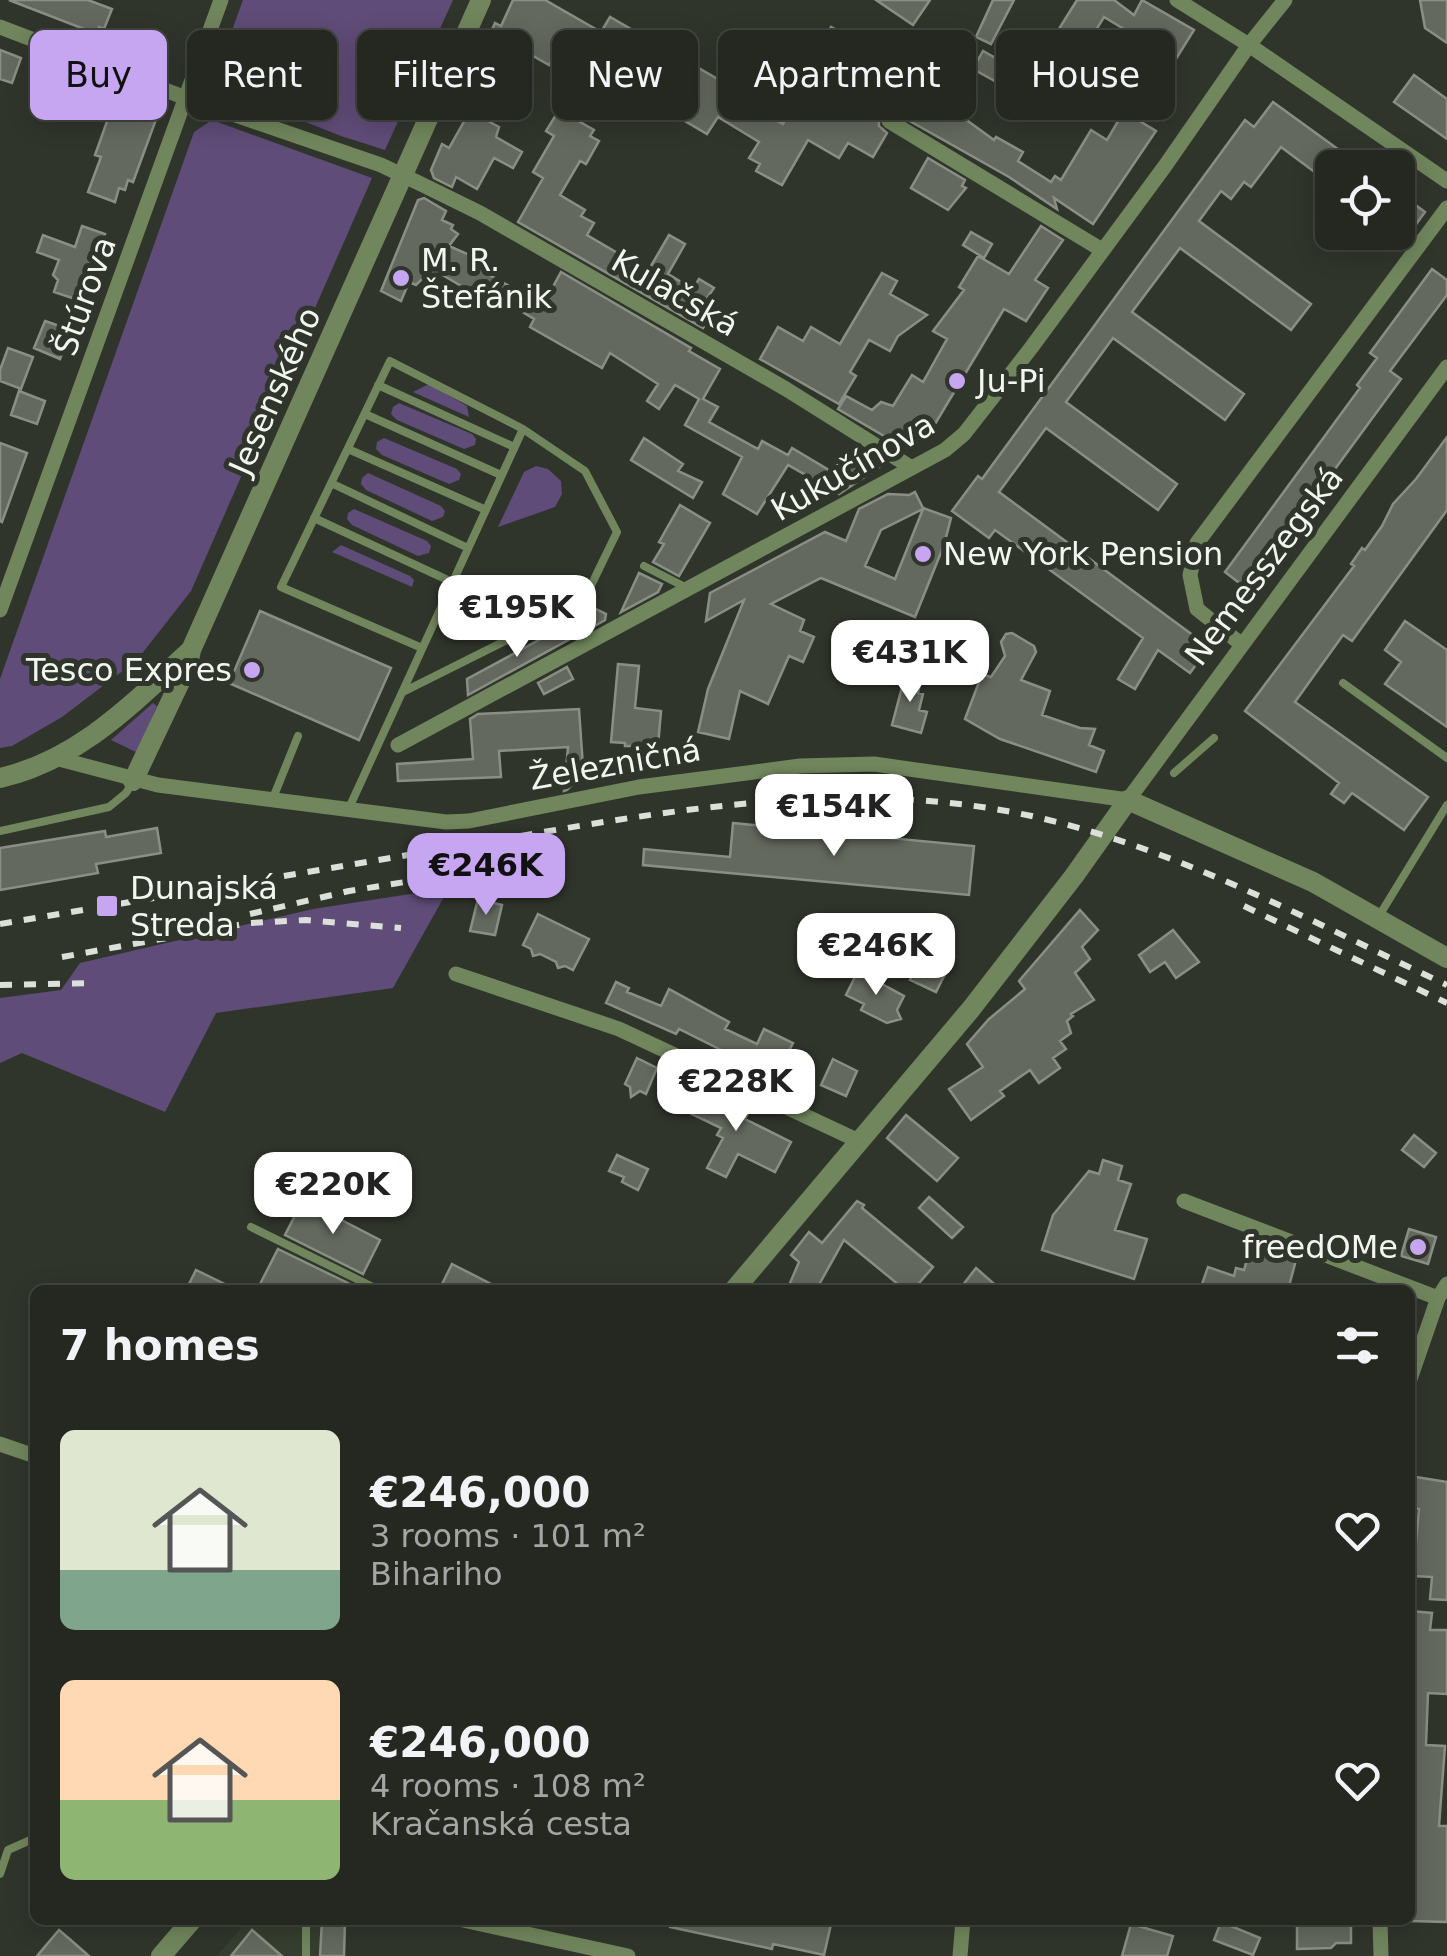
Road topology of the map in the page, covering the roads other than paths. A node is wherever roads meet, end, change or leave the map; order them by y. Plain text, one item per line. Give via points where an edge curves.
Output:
1 (221, 0) edge
2 (482, 0) edge
3 (1177, 0) edge
4 (1285, 0) edge
5 (0, 27) edge
6 (1249, 45) junction
7 (186, 98) junction
8 (890, 121) dead end
9 (404, 176) junction
10 (1447, 181) edge
11 (1447, 208) edge
12 (1102, 250) junction
13 (1447, 367) edge
14 (378, 385) junction
15 (365, 414) junction
16 (523, 428) junction
17 (514, 447) junction
18 (348, 449) junction
19 (912, 468) junction
20 (501, 476) junction
21 (331, 484) junction
22 (486, 510) junction
23 (314, 518) junction
24 (468, 548) junction
25 (644, 566) dead end
26 (452, 582) junction
27 (688, 589) junction
28 (0, 610) edge
29 (1241, 644) junction
30 (422, 648) junction
31 (191, 650) junction
32 (1342, 683) dead end
33 (402, 692) junction
34 (298, 736) dead end
35 (1214, 738) dead end
36 (398, 745) dead end
37 (59, 758) junction
38 (1447, 758) edge
39 (1174, 773) dead end
40 (0, 778) edge
41 (133, 780) junction
42 (274, 798) junction
43 (1128, 800) junction
44 (1447, 805) edge
45 (348, 809) junction
46 (0, 831) edge
47 (1378, 919) junction
48 (1447, 958) edge
49 (456, 974) dead end
50 (861, 1142) junction
51 (1184, 1202) dead end
52 (250, 1227) dead end
53 (369, 1285) edge
54 (738, 1285) edge
55 (1443, 1291) edge
56 (1415, 1366) edge
57 (0, 1444) edge
58 (30, 1454) edge
59 (30, 1840) edge
60 (4, 1853) edge
61 (0, 1874) edge
62 (188, 1925) edge
63 (306, 1925) edge
64 (484, 1925) edge
65 (963, 1925) edge
66 (1380, 1925) edge
67 (539, 1938) junction
68 (161, 1956) edge
69 (306, 1956) edge
70 (538, 1956) edge
71 (628, 1956) edge
72 (960, 1956) edge
73 (1381, 1956) edge

1 - 7 street, Štúrova
2 - 9 street, Jesenského
3 - 6 street
4 - 6 street, Kukučínova
5 - 7 street, Kulačská
6 - 10 street
6 - 12 street, Kukučínova
7 - 9 street, Kulačská
7 - 28 street, Štúrova
8 - 12 street
9 - 19 street, Kulačská via 480,213
9 - 31 street, Jesenského
11 - 29 street via 1198,543 1190,575 1197,609
12 - 19 street, Kukučínova via 964,434
13 - 29 street, Nemesszegská
14 - 15 lane
14 - 16 lane via 390,361
14 - 17 lane
15 - 18 lane
15 - 20 lane
16 - 17 lane
16 - 33 lane via 585,471 616,532 583,602
17 - 20 lane
18 - 21 lane
18 - 22 lane
19 - 27 street, Kukučínova
20 - 22 lane
21 - 23 lane
21 - 24 lane
22 - 24 lane
23 - 26 lane
23 - 30 lane via 281,587
24 - 26 lane
25 - 27 lane
26 - 30 lane
27 - 36 street, Kukučínova
29 - 43 street, Nemesszegská
30 - 33 lane
31 - 37 street, Jesenského via 115,720
31 - 41 street
32 - 38 lane
33 - 45 lane
34 - 42 lane
35 - 39 lane
37 - 40 street, Jesenského
37 - 41 street, Železničná
41 - 42 street, Železničná
41 - 46 lane via 109,807
42 - 45 street, Železničná
43 - 45 street, Železničná via 874,764 800,766 639,787 470,821
43 - 47 street, Železničná via 1313,882
43 - 50 street via 972,1009
44 - 47 lane
47 - 48 street, Železničná
49 - 50 street via 620,1029
50 - 54 street
51 - 55 street
52 - 53 lane
55 - 56 street
57 - 58 street
59 - 60 lane
60 - 61 lane
62 - 68 street
63 - 69 lane
64 - 67 street
65 - 72 street
66 - 73 street
67 - 70 street
67 - 71 street

